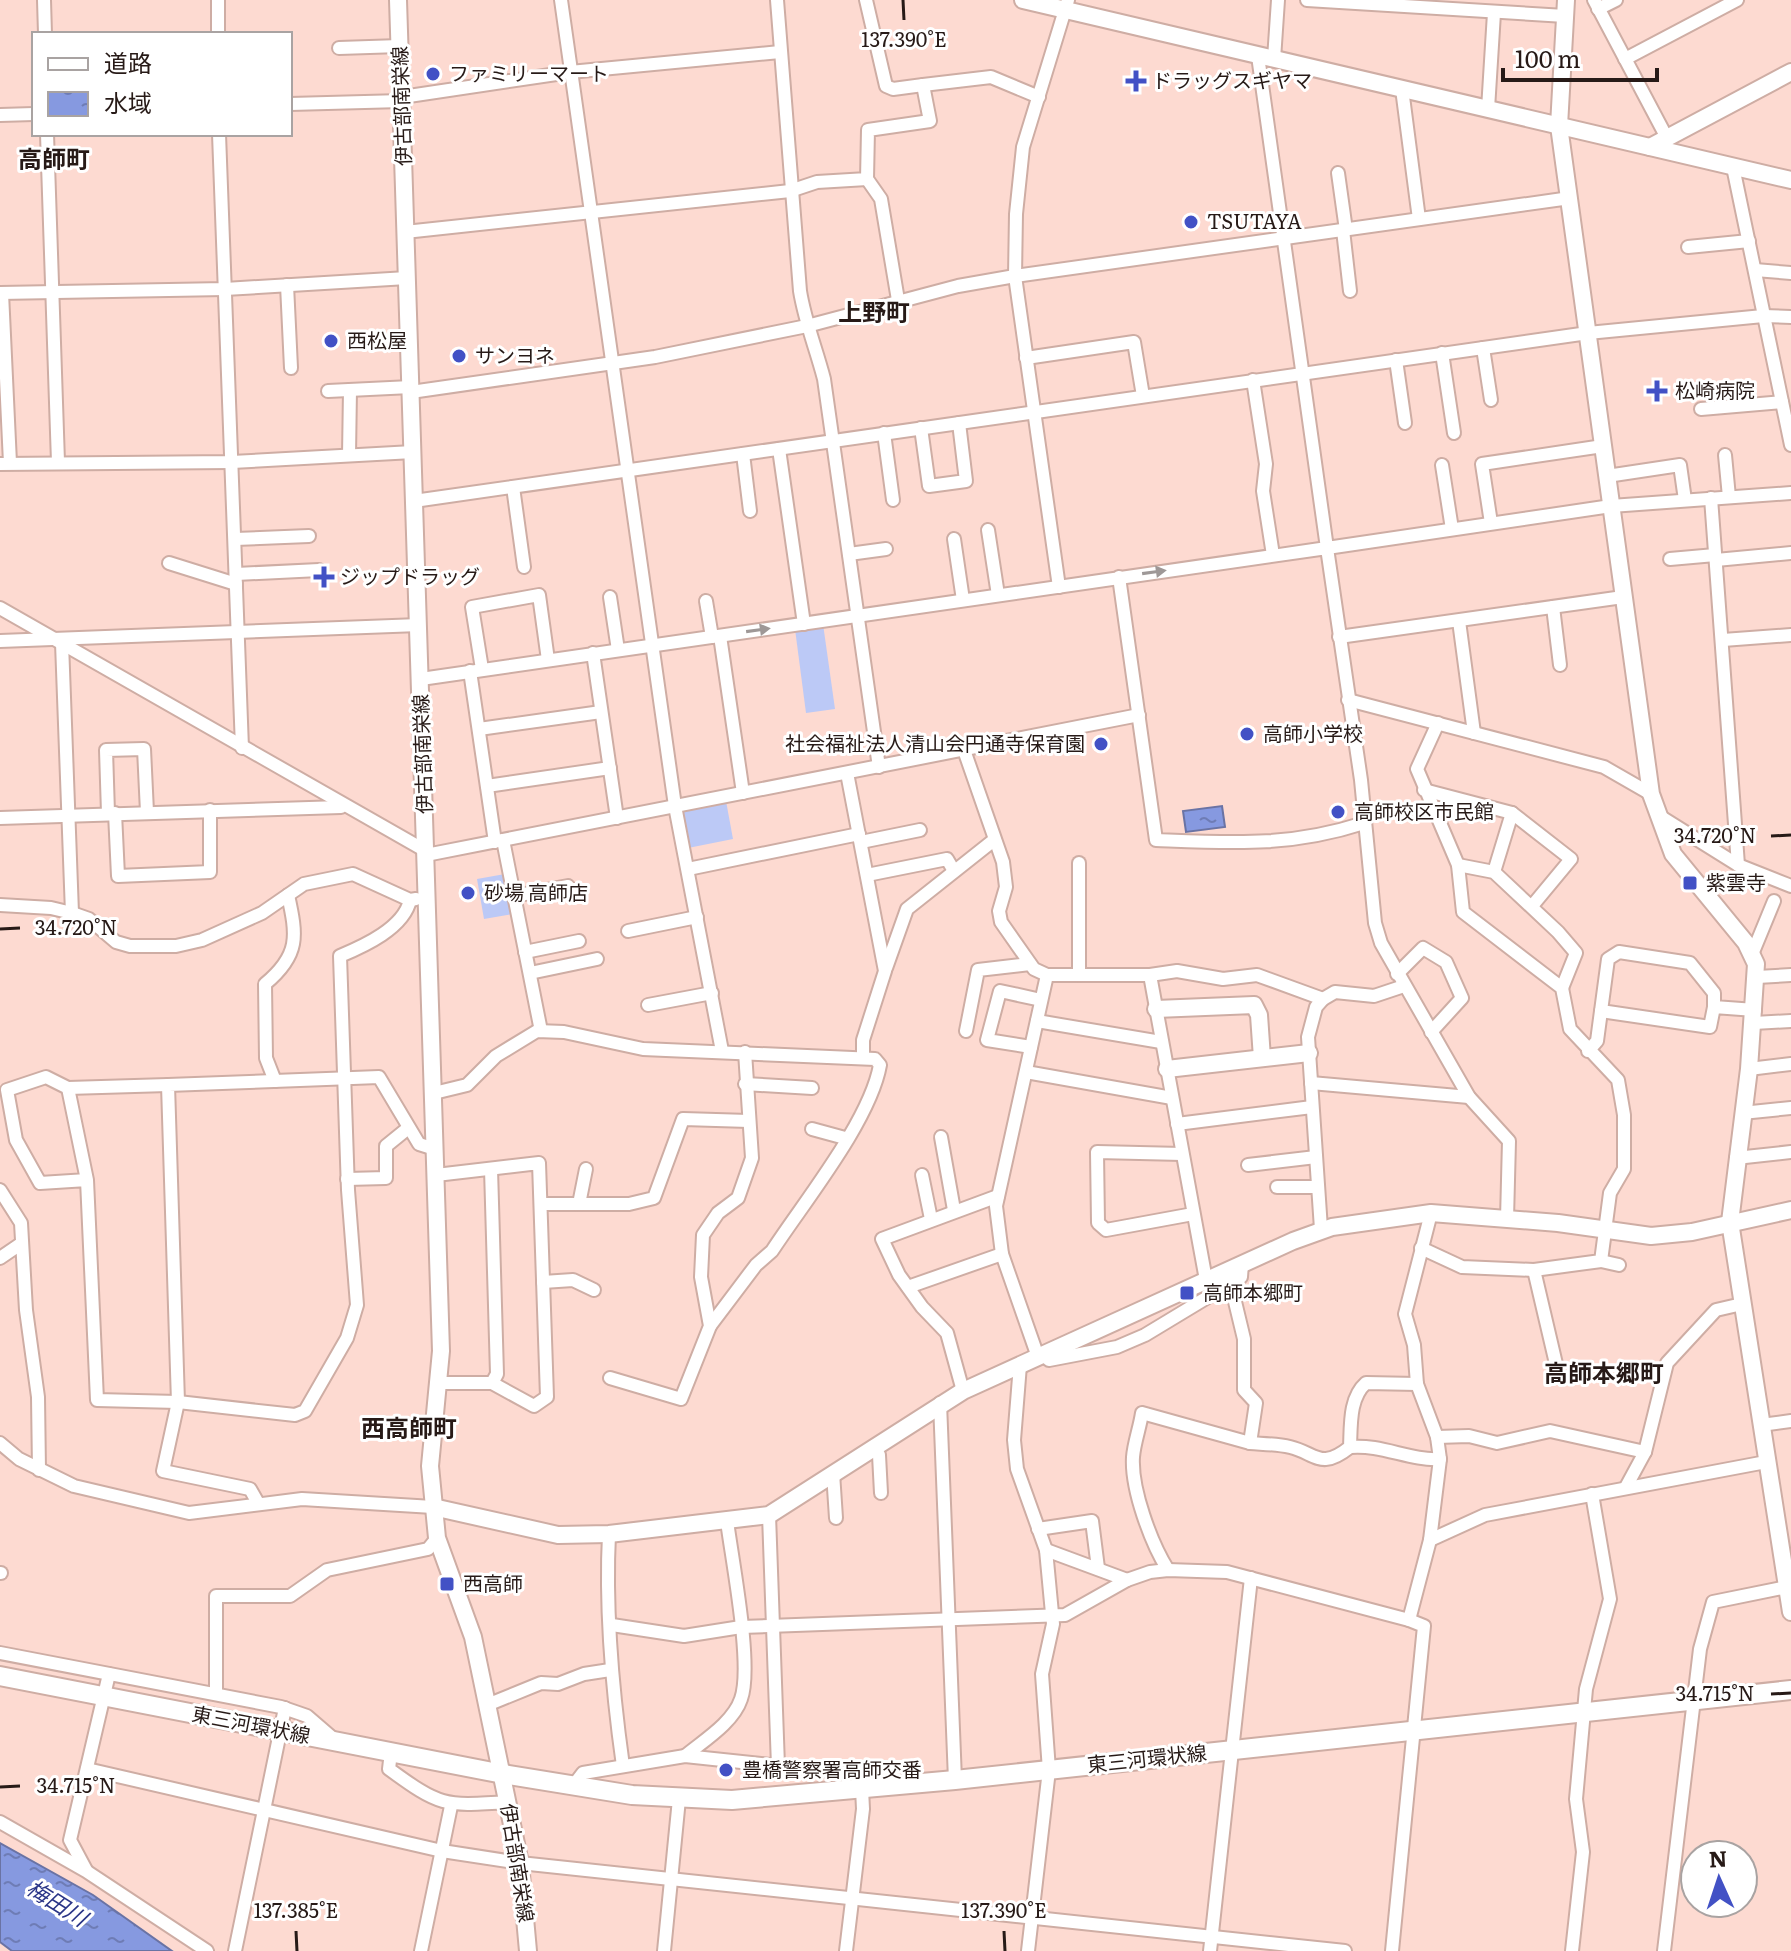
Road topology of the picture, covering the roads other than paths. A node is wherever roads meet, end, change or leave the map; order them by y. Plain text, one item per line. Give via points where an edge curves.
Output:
1 (44, 0) edge
2 (218, 0) edge
3 (398, 0) edge
4 (561, 0) edge
5 (777, 0) edge
6 (866, 0) edge
7 (1023, 0) edge
8 (1278, 0) edge
9 (1307, 0) edge
10 (1616, 0) edge
11 (1737, 0) edge
12 (1338, 1) edge
13 (1406, 4) edge
14 (1068, 5) edge
15 (1596, 5) edge
16 (1467, 6) edge
17 (1566, 8) edge
18 (1494, 13) junction
19 (45, 32) edge
20 (218, 32) edge
21 (400, 46) junction
22 (339, 48) dead end
23 (780, 52) junction
24 (1266, 58) junction
25 (1625, 59) junction
26 (570, 72) junction
27 (1789, 78) edge
28 (923, 85) junction
29 (1402, 89) junction
30 (1039, 97) junction
31 (402, 99) junction
32 (292, 104) edge
33 (1488, 109) junction
34 (32, 114) edge
35 (0, 115) edge
36 (1559, 126) junction
37 (47, 136) edge
38 (219, 136) edge
39 (1667, 138) junction
40 (1650, 147) junction
41 (1733, 167) junction
42 (1338, 173) dead end
43 (867, 179) junction
44 (1791, 180) edge
45 (790, 191) junction
46 (1570, 198) junction
47 (590, 212) junction
48 (1419, 219) junction
49 (1345, 230) junction
50 (405, 232) junction
51 (1283, 239) junction
52 (1749, 241) junction
53 (1688, 247) dead end
54 (1755, 270) junction
55 (1791, 273) edge
56 (1015, 276) junction
57 (407, 278) junction
58 (287, 285) junction
59 (225, 289) junction
60 (52, 291) junction
61 (1350, 291) dead end
62 (1, 293) edge
63 (898, 300) junction
64 (1763, 316) junction
65 (1791, 317) edge
66 (807, 326) junction
67 (1588, 333) junction
68 (1483, 348) junction
69 (1442, 353) junction
70 (1026, 358) junction
71 (1396, 360) junction
72 (612, 364) junction
73 (291, 368) dead end
74 (1302, 373) junction
75 (1253, 380) junction
76 (350, 390) junction
77 (411, 390) junction
78 (328, 391) dead end
79 (1143, 396) junction
80 (1784, 398) edge
81 (1491, 400) dead end
82 (1701, 409) dead end
83 (1034, 412) junction
84 (959, 423) junction
85 (1405, 423) dead end
86 (921, 428) junction
87 (884, 433) junction
88 (1454, 433) dead end
89 (833, 441) junction
90 (1791, 445) edge
91 (1603, 446) junction
92 (779, 449) junction
93 (413, 452) junction
94 (743, 454) junction
95 (349, 455) junction
96 (1725, 455) dead end
97 (58, 462) junction
98 (232, 462) junction
99 (5, 464) edge
100 (1442, 465) dead end
101 (628, 470) junction
102 (1607, 476) junction
103 (513, 487) junction
104 (1791, 493) edge
105 (1729, 497) junction
106 (1711, 498) junction
107 (893, 500) dead end
108 (1685, 500) junction
109 (414, 501) junction
110 (1611, 506) junction
111 (750, 511) dead end
112 (1491, 523) junction
113 (1452, 529) junction
114 (988, 530) dead end
115 (309, 536) dead end
116 (235, 539) junction
117 (954, 539) dead end
118 (1327, 548) junction
119 (886, 549) dead end
120 (1791, 553) edge
121 (849, 554) junction
122 (1273, 555) junction
123 (1716, 557) junction
124 (1670, 559) dead end
125 (169, 563) dead end
126 (524, 567) dead end
127 (319, 570) dead end
128 (1119, 577) junction
129 (236, 579) junction
130 (1059, 587) junction
131 (998, 595) junction
132 (610, 597) dead end
133 (1623, 597) junction
134 (963, 600) junction
135 (706, 601) dead end
136 (1553, 607) junction
137 (0, 608) edge
138 (858, 615) junction
139 (1459, 621) junction
140 (804, 624) junction
141 (419, 625) junction
142 (238, 634) junction
143 (1791, 635) edge
144 (716, 636) junction
145 (1339, 637) junction
146 (1723, 640) junction
147 (0, 641) edge
148 (59, 641) junction
149 (653, 645) junction
150 (618, 650) junction
151 (593, 653) junction
152 (548, 660) junction
153 (1560, 665) dead end
154 (476, 670) junction
155 (421, 679) junction
156 (1348, 700) junction
157 (601, 712) junction
158 (1139, 715) junction
159 (1438, 723) junction
160 (479, 729) junction
161 (1474, 733) junction
162 (242, 748) junction
163 (964, 750) junction
164 (879, 767) junction
165 (610, 768) junction
166 (847, 773) junction
167 (487, 786) junction
168 (1424, 790) junction
169 (743, 793) junction
170 (1651, 794) junction
171 (675, 806) junction
172 (342, 807) junction
173 (210, 810) junction
174 (147, 812) junction
175 (112, 813) junction
176 (1512, 813) junction
177 (70, 814) junction
178 (1656, 814) junction
179 (0, 818) edge
180 (617, 818) junction
181 (1364, 823) junction
182 (920, 830) dead end
183 (860, 838) junction
184 (994, 840) junction
185 (499, 841) junction
186 (426, 853) junction
187 (1079, 863) dead end
188 (1458, 865) junction
189 (1738, 865) junction
190 (688, 869) junction
191 (954, 871) junction
192 (1494, 872) junction
193 (867, 875) junction
194 (568, 886) dead end
195 (1791, 886) edge
196 (288, 895) junction
197 (428, 896) junction
198 (514, 896) junction
199 (410, 900) junction
200 (1774, 901) dead end
201 (0, 905) edge
202 (1532, 906) junction
203 (72, 913) junction
204 (697, 917) junction
205 (628, 931) dead end
206 (579, 941) dead end
207 (525, 952) junction
208 (1753, 952) junction
209 (597, 959) dead end
210 (1030, 964) junction
211 (885, 971) junction
212 (530, 973) junction
213 (1047, 975) junction
214 (1079, 975) junction
215 (1150, 975) junction
216 (1791, 975) edge
217 (1757, 977) junction
218 (1401, 980) junction
219 (1562, 988) junction
220 (712, 993) junction
221 (1323, 999) junction
222 (1041, 1000) junction
223 (648, 1005) dead end
224 (1714, 1007) junction
225 (1156, 1009) junction
226 (1601, 1011) junction
227 (1754, 1016) junction
228 (1037, 1021) junction
229 (1791, 1021) edge
230 (541, 1031) junction
231 (966, 1031) dead end
232 (1431, 1032) junction
233 (1161, 1042) junction
234 (1031, 1047) junction
235 (722, 1051) junction
236 (1588, 1051) junction
237 (745, 1052) junction
238 (1309, 1053) junction
239 (863, 1058) junction
240 (1262, 1058) junction
241 (1791, 1064) edge
242 (1167, 1069) junction
243 (1749, 1069) junction
244 (1026, 1072) junction
245 (344, 1079) junction
246 (275, 1081) junction
247 (1311, 1083) junction
248 (745, 1084) junction
249 (168, 1085) junction
250 (68, 1088) junction
251 (812, 1088) dead end
252 (434, 1093) junction
253 (1469, 1097) junction
254 (1172, 1098) junction
255 (1312, 1107) junction
256 (1791, 1108) edge
257 (1742, 1113) junction
258 (749, 1121) junction
259 (1177, 1124) junction
260 (407, 1129) junction
261 (812, 1129) dead end
262 (941, 1137) dead end
263 (845, 1138) junction
264 (435, 1149) junction
265 (1791, 1152) edge
266 (1182, 1154) junction
267 (1316, 1157) junction
268 (1736, 1158) junction
269 (1248, 1165) dead end
270 (491, 1169) junction
271 (586, 1169) dead end
272 (436, 1175) junction
273 (922, 1175) dead end
274 (347, 1179) junction
275 (87, 1180) junction
276 (1277, 1187) dead end
277 (1318, 1187) junction
278 (0, 1190) edge
279 (998, 1196) junction
280 (542, 1204) junction
281 (579, 1204) junction
282 (5, 1206) edge
283 (954, 1210) junction
284 (1791, 1210) edge
285 (1431, 1213) junction
286 (1193, 1214) junction
287 (931, 1219) junction
288 (1507, 1219) junction
289 (1730, 1222) junction
290 (1321, 1229) junction
291 (1605, 1230) junction
292 (22, 1243) junction
293 (1421, 1248) junction
294 (1002, 1254) junction
295 (0, 1258) edge
296 (1601, 1261) junction
297 (1242, 1264) junction
298 (1619, 1265) dead end
299 (1534, 1270) junction
300 (1206, 1280) junction
301 (543, 1282) junction
302 (1231, 1285) junction
303 (908, 1287) junction
304 (594, 1290) dead end
305 (1742, 1304) junction
306 (710, 1326) junction
307 (1041, 1355) junction
308 (1020, 1365) junction
309 (1557, 1368) dead end
310 (610, 1378) dead end
311 (439, 1383) junction
312 (492, 1383) junction
313 (1417, 1384) junction
314 (963, 1391) junction
315 (178, 1402) junction
316 (940, 1403) junction
317 (1791, 1421) edge
318 (1761, 1425) junction
319 (1437, 1437) junction
320 (0, 1443) edge
321 (1250, 1443) junction
322 (874, 1446) junction
323 (1350, 1447) junction
324 (1645, 1452) junction
325 (1440, 1459) junction
326 (1766, 1462) junction
327 (39, 1470) junction
328 (833, 1473) junction
329 (1626, 1487) junction
330 (881, 1493) dead end
331 (1592, 1494) junction
332 (258, 1503) junction
333 (433, 1507) junction
334 (769, 1515) junction
335 (836, 1518) dead end
336 (727, 1521) junction
337 (1784, 1528) edge
338 (1038, 1529) junction
339 (609, 1534) junction
340 (437, 1538) junction
341 (1430, 1540) junction
342 (1046, 1550) junction
343 (1098, 1568) junction
344 (1168, 1570) junction
345 (1251, 1578) junction
346 (1127, 1580) junction
347 (1787, 1587) junction
348 (1791, 1612) edge
349 (1051, 1615) junction
350 (949, 1619) junction
351 (1409, 1620) junction
352 (612, 1625) junction
353 (773, 1626) junction
354 (741, 1627) junction
355 (0, 1653) edge
356 (610, 1670) junction
357 (109, 1674) junction
358 (0, 1676) edge
359 (1791, 1690) edge
360 (216, 1694) junction
361 (103, 1696) junction
362 (1693, 1701) junction
363 (487, 1705) junction
364 (285, 1708) junction
365 (1584, 1712) junction
366 (1415, 1730) junction
367 (282, 1732) junction
368 (336, 1741) junction
369 (1231, 1750) junction
370 (391, 1752) junction
371 (685, 1756) junction
372 (623, 1766) junction
373 (778, 1766) junction
374 (87, 1769) junction
375 (1049, 1770) junction
376 (503, 1774) junction
377 (955, 1780) junction
378 (573, 1786) junction
379 (862, 1789) junction
380 (679, 1799) junction
381 (507, 1802) junction
382 (451, 1806) junction
383 (264, 1809) junction
384 (0, 1822) edge
385 (442, 1851) junction
386 (520, 1863) junction
387 (86, 1871) junction
388 (673, 1877) junction
389 (852, 1897) junction
390 (1031, 1917) junction
391 (1211, 1937) junction
392 (207, 1951) edge
393 (235, 1951) edge
394 (421, 1951) edge
395 (528, 1951) edge
396 (664, 1951) edge
397 (846, 1951) edge
398 (1028, 1951) edge
399 (1210, 1951) edge
400 (1345, 1951) edge
401 (1392, 1951) edge
402 (1572, 1951) edge
403 (1664, 1951) edge

1 - 19 street
2 - 20 street
3 - 21 street, 伊古部南栄線
4 - 26 street
5 - 23 street
6 - 28 street via 886,86
7 - 14 street
8 - 24 street
9 - 12 street
10 - 15 street
11 - 25 street
12 - 13 street
13 - 16 street
14 - 24 street
14 - 30 street
15 - 25 street
16 - 18 street
17 - 18 street
17 - 36 street
18 - 33 street
21 - 22 street
21 - 31 street, 伊古部南栄線
23 - 26 street
23 - 45 street
24 - 29 street
24 - 51 street
25 - 39 street
26 - 31 street
26 - 47 street
27 - 39 street
28 - 30 street via 991,77
28 - 43 street via 930,121 868,130
29 - 33 street
29 - 48 street
30 - 56 street via 1019,173
31 - 32 street
31 - 50 street, 伊古部南栄線
33 - 36 street
34 - 35 street
36 - 40 street
36 - 46 street
37 - 60 street
38 - 59 street
39 - 40 street
40 - 41 street
41 - 44 street
41 - 52 street
42 - 49 street
43 - 45 street via 817,182
43 - 63 street via 881,199
45 - 47 street
45 - 66 street
46 - 48 street
46 - 67 street
47 - 50 street
47 - 72 street
48 - 49 street
49 - 51 street
49 - 61 street
50 - 57 street, 伊古部南栄線
51 - 56 street
51 - 74 street
52 - 53 street
52 - 54 street
54 - 55 street
54 - 64 street
56 - 63 street
56 - 70 street
57 - 58 street
57 - 77 street, 伊古部南栄線
58 - 59 street
58 - 73 street
59 - 60 street
59 - 98 street
60 - 62 street
60 - 97 street
62 - 99 street
63 - 66 street
64 - 65 street
64 - 67 street
64 - 80 street
66 - 72 street
66 - 89 street via 824,379
67 - 68 street
67 - 91 street
68 - 69 street
68 - 81 street
69 - 71 street
69 - 88 street
70 - 79 street via 1134,342
70 - 83 street
71 - 74 street
71 - 85 street
72 - 77 street
72 - 101 street
74 - 75 street
74 - 118 street
75 - 79 street
75 - 122 street
76 - 77 street
76 - 78 street
76 - 95 street
77 - 93 street, 伊古部南栄線
79 - 83 street
80 - 82 street
80 - 90 street
83 - 84 street
83 - 130 street
84 - 86 street
84 - 86 street via 966,481 929,486
86 - 87 street
87 - 89 street
87 - 107 street
89 - 92 street
89 - 121 street
91 - 102 street
91 - 112 street via 1482,464
92 - 94 street
92 - 140 street
93 - 95 street
93 - 109 street, 伊古部南栄線
94 - 101 street
94 - 111 street
95 - 98 street
96 - 105 street
97 - 98 street
97 - 99 street
98 - 116 street
100 - 113 street
101 - 103 street
101 - 149 street
102 - 108 street via 1680,465
102 - 110 street
103 - 109 street
103 - 126 street
104 - 105 street
105 - 106 street
106 - 108 street
106 - 123 street
108 - 110 street
109 - 141 street, 伊古部南栄線
110 - 112 street
110 - 133 street
112 - 113 street
113 - 118 street
114 - 131 street
115 - 116 street
116 - 129 street
117 - 134 street
118 - 122 street
118 - 145 street
119 - 121 street
120 - 123 street
121 - 138 street
128 -> 122 street
123 - 124 street
123 - 146 street
125 - 129 street
127 - 129 street
128 - 130 street
128 - 158 street
129 - 142 street
130 - 131 street
131 - 134 street
132 - 150 street
133 - 136 street
133 - 170 street
134 - 138 street
135 - 144 street
136 - 139 street
136 - 153 street
137 - 148 street
138 - 140 street
138 - 164 street
139 - 145 street
139 - 161 street
144 -> 140 street
141 - 142 street
141 - 155 street, 伊古部南栄線
142 - 148 street
142 - 162 street
143 - 146 street
144 - 149 street
144 - 169 street
145 - 156 street
146 - 189 street
147 - 148 street
148 - 162 street
148 - 177 street
149 - 150 street
149 - 171 street
150 - 151 street
151 - 152 street
151 - 157 street
152 - 154 street
152 - 154 street via 539,595 472,607
154 - 155 street
154 - 160 street
155 - 186 street, 伊古部南栄線
156 - 159 street
156 - 181 street
157 - 160 street
157 - 165 street
158 - 163 street
158 - 181 street via 1156,840 1241,844 1318,838
159 - 161 street
159 - 168 street via 1417,769
160 - 167 street
161 - 170 street via 1604,767
162 - 172 street
163 - 164 street
163 - 184 street
164 - 166 street
165 - 167 street
165 - 180 street
166 - 169 street
166 - 183 street
167 - 185 street
168 - 176 street
168 - 188 street
169 - 171 street
170 - 178 street
171 - 180 street
171 - 190 street
172 - 173 street
172 - 186 street
173 - 174 street
173 - 175 street via 210,872 118,876
174 - 175 street
174 - 175 street via 144,749 106,750
175 - 177 street
176 - 192 street
176 - 202 street via 1571,859
177 - 179 street
177 - 203 street
178 - 189 street
178 - 208 street via 1673,854
180 - 185 street
181 - 218 street via 1375,923
182 - 183 street
183 - 190 street
183 - 193 street
184 - 191 street
184 - 210 street via 1006,887 1001,922
185 - 186 street
185 - 198 street
186 - 197 street, 伊古部南栄線
187 - 214 street
188 - 192 street
188 - 219 street via 1463,912
189 - 195 street
190 - 204 street
191 - 193 street via 947,859
191 - 211 street via 907,909
192 - 202 street
193 - 211 street
194 - 198 street
196 - 199 street via 304,884 353,874
196 - 203 street via 262,913 176,946 116,942 89,919
196 - 246 street via 296,934 280,972 265,984 266,1058
197 - 199 street
197 - 252 street, 伊古部南栄線
198 - 207 street
199 - 245 street via 392,925 340,956
200 - 208 street
201 - 203 street
202 - 219 street via 1576,953
204 - 205 street
204 - 220 street
206 - 207 street
207 - 212 street
208 - 217 street
209 - 212 street
210 - 213 street
210 - 231 street via 978,970
211 - 239 street via 863,1040
212 - 230 street
213 - 214 street
213 - 222 street
214 - 215 street
215 - 221 street via 1257,975
215 - 225 street
216 - 217 street
217 - 227 street
218 - 221 street via 1374,996 1335,992
218 - 232 street
218 - 232 street via 1423,948 1446,962 1462,998
219 - 236 street via 1570,1029
220 - 223 street
220 - 235 street
221 - 238 street via 1310,1024
222 - 228 street
222 - 234 street via 1000,991 987,1040
224 - 226 street via 1710,1027
224 - 226 street via 1714,993 1690,963 1619,952 1608,959
224 - 227 street
225 - 233 street
225 - 240 street via 1254,1005
226 - 236 street via 1597,1041
227 - 229 street
227 - 243 street
228 - 233 street
228 - 234 street
230 - 235 street via 643,1049
230 - 252 street via 496,1056 467,1085
232 - 253 street
233 - 242 street
234 - 244 street
235 - 237 street
236 - 291 street via 1618,1080 1624,1115 1624,1169 1610,1193
237 - 239 street
237 - 248 street
238 - 240 street
238 - 247 street
239 - 263 street via 880,1065 876,1087
240 - 242 street
241 - 243 street
242 - 254 street
243 - 257 street
244 - 254 street
244 - 279 street
245 - 246 street
245 - 260 street via 379,1077
245 - 274 street
246 - 249 street
247 - 253 street
247 - 255 street
248 - 251 street
248 - 258 street
249 - 250 street
249 - 315 street
250 - 275 street
250 - 275 street via 46,1077 7,1090 16,1140 40,1183
252 - 264 street, 伊古部南栄線
253 - 288 street via 1509,1141
254 - 259 street
255 - 259 street
255 - 267 street
256 - 257 street
257 - 268 street
258 - 281 street via 683,1119 654,1198
258 - 306 street via 752,1158 746,1180 738,1198 718,1213 703,1235 701,1277
259 - 266 street
260 - 264 street via 419,1144
260 - 274 street via 386,1146 386,1178
261 - 263 street
262 - 283 street
263 - 306 street via 772,1251
264 - 272 street, 伊古部南栄線
265 - 268 street
266 - 286 street
266 - 286 street via 1097,1152 1098,1223 1106,1230
267 - 269 street
267 - 277 street
268 - 289 street
270 - 272 street
270 - 280 street via 539,1163
270 - 312 street via 497,1374
271 - 281 street
272 - 311 street, 伊古部南栄線
273 - 287 street
274 - 315 street via 357,1305 347,1338 305,1411 295,1415
275 - 315 street via 97,1400
276 - 277 street
277 - 290 street
278 - 282 street
279 - 283 street
279 - 294 street
280 - 281 street
280 - 301 street
282 - 292 street via 21,1223
283 - 287 street
284 - 289 street
285 - 288 street
285 - 290 street
285 - 293 street
286 - 300 street
287 - 303 street via 882,1239
288 - 291 street
289 - 291 street via 1667,1236
289 - 305 street
290 - 297 street
291 - 296 street
292 - 295 street
292 - 327 street via 38,1397
293 - 299 street via 1462,1267
293 - 313 street via 1405,1314
294 - 303 street
294 - 307 street
296 - 298 street
296 - 299 street
297 - 300 street
297 - 302 street via 1241,1277
299 - 309 street
300 - 307 street
301 - 304 street via 573,1280
301 - 312 street via 547,1397 534,1406
302 - 307 street via 1117,1347 1049,1360
302 - 321 street via 1244,1339 1244,1390 1256,1403
303 - 314 street via 947,1333
305 - 318 street
305 - 324 street via 1716,1310 1667,1363
306 - 310 street via 681,1399
307 - 308 street
308 - 314 street
308 - 338 street via 1017,1469
311 - 312 street
311 - 333 street, 伊古部南栄線 via 430,1466
313 - 319 street
313 - 323 street via 1366,1383 1358,1390
314 - 316 street
315 - 332 street via 163,1471 250,1489
316 - 322 street
316 - 350 street
317 - 318 street
318 - 326 street
319 - 324 street via 1469,1436 1497,1443 1550,1431
319 - 325 street
320 - 327 street
321 - 323 street via 1286,1446 1322,1459
321 - 344 street via 1142,1413 1133,1455 1137,1484 1149,1539
322 - 328 street
322 - 330 street
323 - 325 street via 1370,1445
324 - 329 street
325 - 341 street
326 - 329 street
326 - 337 street
327 - 332 street via 74,1486 189,1513
328 - 334 street
328 - 335 street
329 - 331 street
331 - 341 street via 1485,1515
331 - 365 street via 1610,1599
332 - 333 street via 302,1499
333 - 339 street via 543,1533
333 - 340 street
334 - 336 street
334 - 353 street
336 - 339 street
336 - 354 street
337 - 347 street
338 - 342 street
338 - 343 street via 1092,1521
339 - 352 street via 606,1599
340 - 360 street via 428,1549 327,1570 290,1596 216,1596
340 - 363 street via 473,1637
341 - 351 street
342 - 343 street
342 - 349 street
343 - 346 street
344 - 345 street
344 - 346 street
345 - 351 street
345 - 369 street
346 - 349 street via 1065,1615
347 - 348 street
347 - 362 street via 1713,1602
349 - 350 street
349 - 375 street via 1042,1674
350 - 353 street
350 - 377 street
351 - 366 street via 1424,1626
352 - 354 street via 684,1636
352 - 356 street
353 - 354 street
353 - 373 street
354 - 371 street via 741,1701 726,1722
355 - 357 street
356 - 363 street via 558,1684 541,1683
356 - 372 street
357 - 360 street
357 - 361 street
358 - 361 main road, 東三河環状線
359 - 362 main road, 東三河環状線
360 - 364 street
361 - 367 main road, 東三河環状線
361 - 374 street
362 - 365 main road, 東三河環状線
362 - 403 street
363 - 376 street
364 - 367 street
364 - 368 street via 307,1716
365 - 366 main road, 東三河環状線
365 - 402 street via 1576,1799 1583,1852
366 - 369 main road, 東三河環状線
366 - 401 street
367 - 368 main road, 東三河環状線
367 - 383 street
368 - 370 main road, 東三河環状線
369 - 375 main road, 東三河環状線
369 - 391 street
370 - 376 main road, 東三河環状線
370 - 382 street via 389,1769
371 - 372 street
371 - 373 street
372 - 378 street via 583,1773
373 - 379 street via 855,1774
374 - 383 street
374 - 387 street via 70,1840
375 - 377 main road, 東三河環状線
375 - 390 street
376 - 378 main road, 東三河環状線
376 - 381 street, 伊古部南栄線
377 - 379 main road, 東三河環状線
378 - 380 main road, 東三河環状線
379 - 380 main road, 東三河環状線 via 789,1797
379 - 389 street
380 - 388 street
381 - 382 street
381 - 386 street, 伊古部南栄線
382 - 385 street
383 - 385 street
383 - 393 street
384 - 387 street
385 - 386 street
385 - 394 street
386 - 388 street
386 - 395 street, 伊古部南栄線
387 - 392 street
388 - 389 street
388 - 396 street
389 - 390 street
389 - 397 street
390 - 391 street
390 - 398 street
391 - 399 street
391 - 400 street

